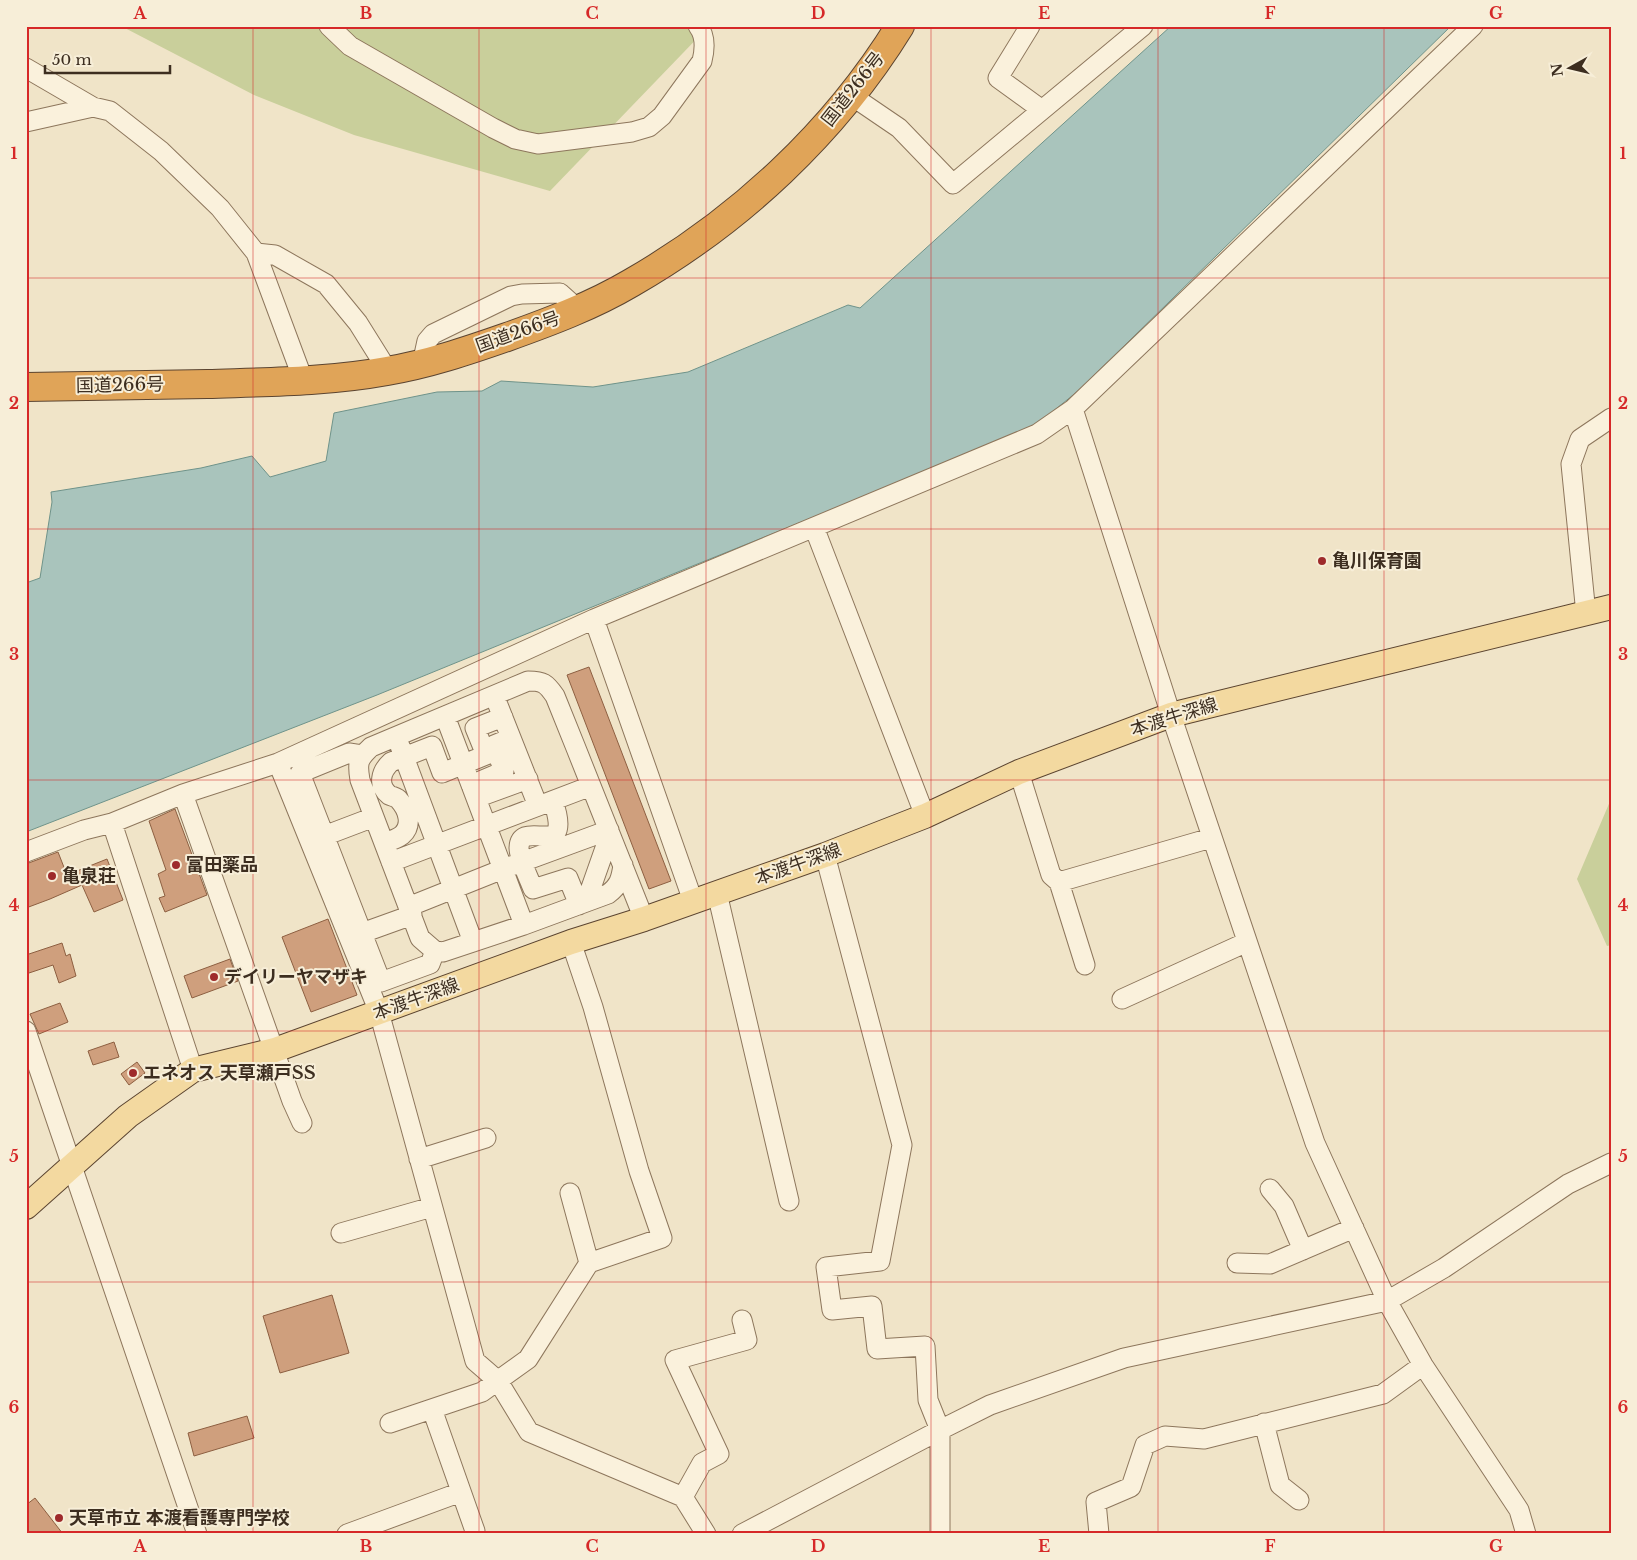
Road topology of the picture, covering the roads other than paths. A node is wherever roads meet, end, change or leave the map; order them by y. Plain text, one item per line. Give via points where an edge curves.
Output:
1 (329, 26) edge
2 (698, 26) edge
3 (900, 26) edge
4 (1030, 26) edge
5 (1473, 26) edge
6 (1139, 27) edge
7 (26, 68) edge
8 (852, 96) junction
9 (93, 107) junction
10 (1042, 110) junction
11 (26, 122) edge
12 (256, 253) junction
13 (575, 311) junction
14 (422, 364) junction
15 (388, 371) junction
16 (304, 382) junction
17 (26, 387) edge
18 (1073, 410) junction
19 (1611, 418) edge
20 (814, 527) junction
21 (1611, 607) edge
22 (1586, 614) junction
23 (594, 619) junction
24 (494, 695) junction
25 (1170, 715) junction
26 (445, 716) junction
27 (503, 717) junction
28 (396, 736) junction
29 (511, 738) junction
30 (362, 755) junction
31 (404, 757) junction
32 (278, 763) junction
33 (464, 764) junction
34 (1019, 772) junction
35 (528, 779) junction
36 (591, 786) junction
37 (474, 791) junction
38 (182, 794) junction
39 (546, 803) junction
40 (926, 816) junction
41 (374, 817) junction
42 (112, 823) junction
43 (487, 826) junction
44 (610, 832) junction
45 (324, 836) junction
46 (1211, 838) junction
47 (384, 843) junction
48 (437, 845) junction
49 (26, 852) edge
50 (824, 855) junction
51 (391, 862) junction
52 (523, 862) junction
53 (623, 865) junction
54 (504, 869) junction
55 (1059, 882) junction
56 (453, 889) junction
57 (718, 893) junction
58 (693, 901) junction
59 (582, 904) junction
60 (410, 911) junction
61 (644, 919) junction
62 (524, 925) junction
63 (362, 933) junction
64 (473, 942) junction
65 (571, 942) junction
66 (1247, 942) junction
67 (435, 951) junction
68 (1085, 966) dead end
69 (1122, 999) dead end
70 (379, 1012) junction
71 (26, 1031) edge
72 (275, 1050) junction
73 (193, 1070) junction
74 (302, 1123) dead end
75 (486, 1138) dead end
76 (420, 1159) junction
77 (1611, 1163) edge
78 (71, 1166) junction
79 (1270, 1189) dead end
80 (570, 1193) dead end
81 (789, 1201) dead end
82 (26, 1207) edge
83 (432, 1207) junction
84 (1354, 1228) junction
85 (341, 1234) dead end
86 (1303, 1250) junction
87 (1237, 1262) dead end
88 (589, 1263) junction
89 (1387, 1301) junction
90 (742, 1320) dead end
91 (1423, 1365) junction
92 (498, 1380) junction
93 (432, 1409) junction
94 (390, 1423) dead end
95 (1264, 1423) junction
96 (940, 1430) junction
97 (462, 1492) junction
98 (683, 1497) junction
99 (1299, 1500) dead end
100 (197, 1534) edge
101 (347, 1534) edge
102 (475, 1534) edge
103 (706, 1534) edge
104 (742, 1534) edge
105 (940, 1534) edge
106 (1099, 1534) edge
107 (1526, 1534) edge

1 - 2 street via 350,46 493,128 516,139 538,144 649,127 662,116 702,61 704,40
3 - 8 highway, 国道266号
4 - 10 street via 998,78
5 - 18 street
6 - 10 street
7 - 9 street
8 - 10 street via 898,128 953,184
8 - 13 highway, 国道266号 via 767,185 721,224 644,276
9 - 11 street
9 - 12 street via 110,111 161,151 220,208
12 - 15 street via 275,255 326,284 358,323
12 - 16 street
13 - 14 highway, 国道266号 via 456,355
13 - 14 street via 560,293 511,296 433,334 427,341
14 - 15 highway, 国道266号
15 - 16 highway, 国道266号
16 - 17 highway, 国道266号
18 - 20 street via 1037,434
18 - 25 street
19 - 22 street via 1580,439 1571,464
20 - 23 street
20 - 40 street
21 - 22 main road, 本渡牛深線
22 - 25 main road, 本渡牛深線
23 - 32 street
23 - 58 street
24 - 26 street
24 - 27 street
24 - 36 street via 528,681 548,685
25 - 34 main road, 本渡牛深線
25 - 46 street
26 - 28 street
26 - 33 street
27 - 29 street
27 - 33 street via 476,728 486,755
28 - 30 street via 371,747
28 - 31 street
29 - 35 street
29 - 37 street via 494,745 504,772
30 - 41 street via 358,766 360,780
30 - 45 street via 349,753 300,773
31 - 33 street via 432,746 442,773
31 - 47 street via 386,766 381,781 384,789 406,809 407,828 401,836
31 - 48 street
32 - 38 street
32 - 70 street
33 - 37 street
34 - 40 main road, 本渡牛深線
34 - 55 street via 1051,875
35 - 37 street via 506,794
35 - 39 street
36 - 39 street
36 - 44 street
37 - 43 street
38 - 42 street
38 - 72 street
39 - 43 street
39 - 52 street via 558,814 557,831 552,836 536,834 522,838 519,845
40 - 50 main road, 本渡牛深線
41 - 45 street
41 - 47 street
42 - 49 street
42 - 73 street
43 - 48 street
43 - 54 street
44 - 52 street
44 - 53 street
44 - 59 street
45 - 63 street
46 - 55 street
46 - 66 street
47 - 51 street
48 - 51 street
48 - 56 street
50 - 57 main road, 本渡牛深線
50 - 96 street via 902,1145 880,1261 826,1267 832,1310 872,1306 877,1349 925,1346 928,1400
51 - 60 street
52 - 54 street
52 - 59 street via 533,889 568,878
53 - 59 street via 616,888
53 - 61 street
54 - 56 street
54 - 62 street
55 - 68 street
56 - 60 street
56 - 64 street
57 - 58 main road, 本渡牛深線
57 - 81 street
58 - 61 main road, 本渡牛深線
59 - 62 street
60 - 63 street
60 - 67 street via 420,938
61 - 65 main road, 本渡牛深線
62 - 64 street
63 - 67 street via 381,982 430,964
64 - 67 street via 443,952
65 - 70 main road, 本渡牛深線
65 - 88 street via 662,1238
66 - 69 street
66 - 84 street via 1316,1143
70 - 72 main road, 本渡牛深線
70 - 76 street
71 - 78 street
72 - 73 main road, 本渡牛深線
72 - 74 street
73 - 78 main road, 本渡牛深線 via 128,1116
75 - 76 street
76 - 83 street
77 - 89 street via 1568,1184 1444,1268
78 - 82 main road, 本渡牛深線
78 - 100 street
79 - 86 street via 1284,1206
80 - 88 street
83 - 85 street
83 - 92 street via 475,1361
84 - 86 street
84 - 89 street
86 - 87 street via 1270,1264
88 - 92 street via 528,1359
89 - 91 street
89 - 96 street via 1124,1358 990,1405
90 - 98 street via 747,1340 675,1360 719,1454 702,1463
91 - 95 street via 1383,1394
91 - 107 street via 1519,1510
92 - 93 street via 482,1392
92 - 98 street via 529,1432
93 - 94 street
93 - 97 street
95 - 99 street via 1280,1485
95 - 106 street via 1204,1438 1165,1436 1144,1445 1131,1487 1096,1502
96 - 104 street
96 - 105 street
97 - 101 street
97 - 102 street
98 - 103 street

